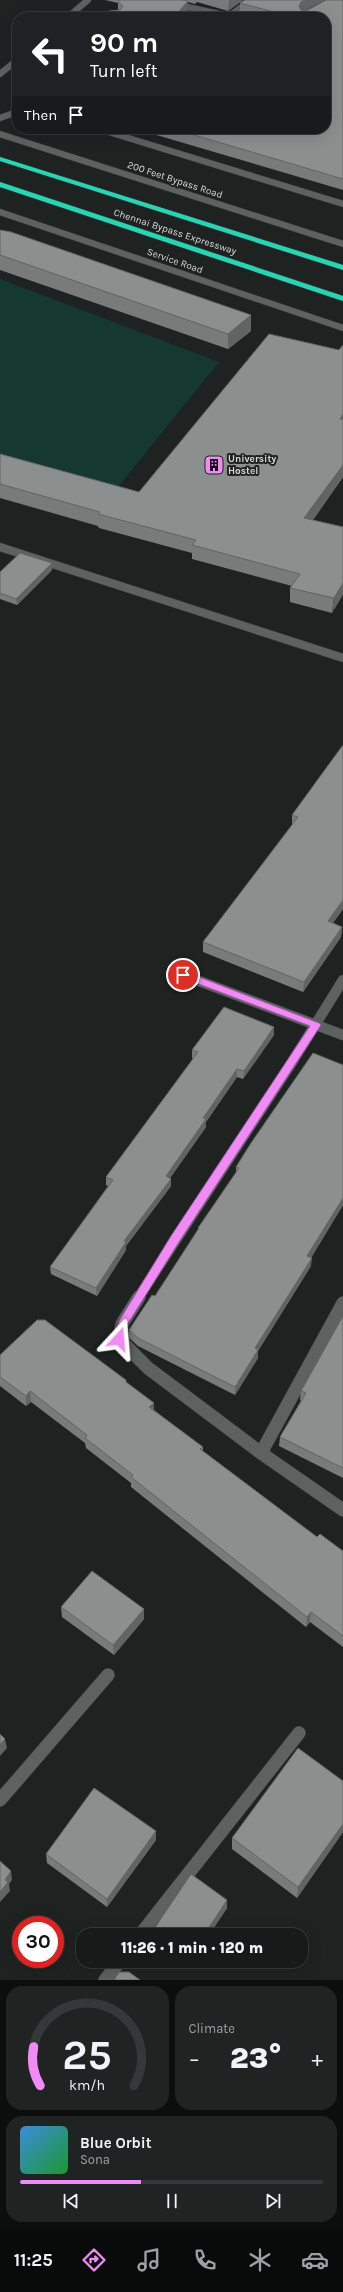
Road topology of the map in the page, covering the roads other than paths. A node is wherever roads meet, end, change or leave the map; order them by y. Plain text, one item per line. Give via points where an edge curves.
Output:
1 (88, 0) edge
2 (156, 0) edge
3 (199, 0) edge
4 (251, 0) edge
5 (187, 7) junction
6 (74, 12) edge
7 (209, 12) edge
8 (237, 12) edge
9 (12, 64) edge
10 (0, 74) edge
11 (12, 114) edge
12 (0, 118) edge
13 (0, 134) edge
14 (117, 134) edge
15 (0, 159) edge
16 (0, 184) edge
17 (343, 204) edge
18 (0, 212) edge
19 (343, 244) edge
20 (343, 268) edge
21 (343, 299) edge
22 (343, 328) edge
23 (0, 547) edge
24 (343, 658) edge
25 (183, 975) dead end
26 (343, 980) edge
27 (316, 1025) junction
28 (343, 1035) edge
29 (343, 1303) edge
30 (261, 1453) junction
31 (343, 1510) edge
32 (108, 1675) dead end
33 (299, 1733) dead end
34 (0, 1800) edge
35 (146, 1928) edge
36 (114, 1968) edge
37 (105, 1980) edge

1 - 6 street
2 - 5 street
3 - 5 street
4 - 8 street
5 - 7 street
9 - 10 street
11 - 12 street
13 - 19 street, 200 Feet Bypass Road
14 - 17 street
15 - 20 highway, Chennai Bypass Expressway
16 - 21 highway, Chennai Bypass Expressway
18 - 22 street, Service Road
23 - 24 street
25 - 27 street
26 - 27 street
27 - 28 street
27 - 30 street via 175,1239 122,1324 119,1339 148,1368
29 - 30 street
30 - 31 street
32 - 34 street
33 - 35 street
36 - 37 street

